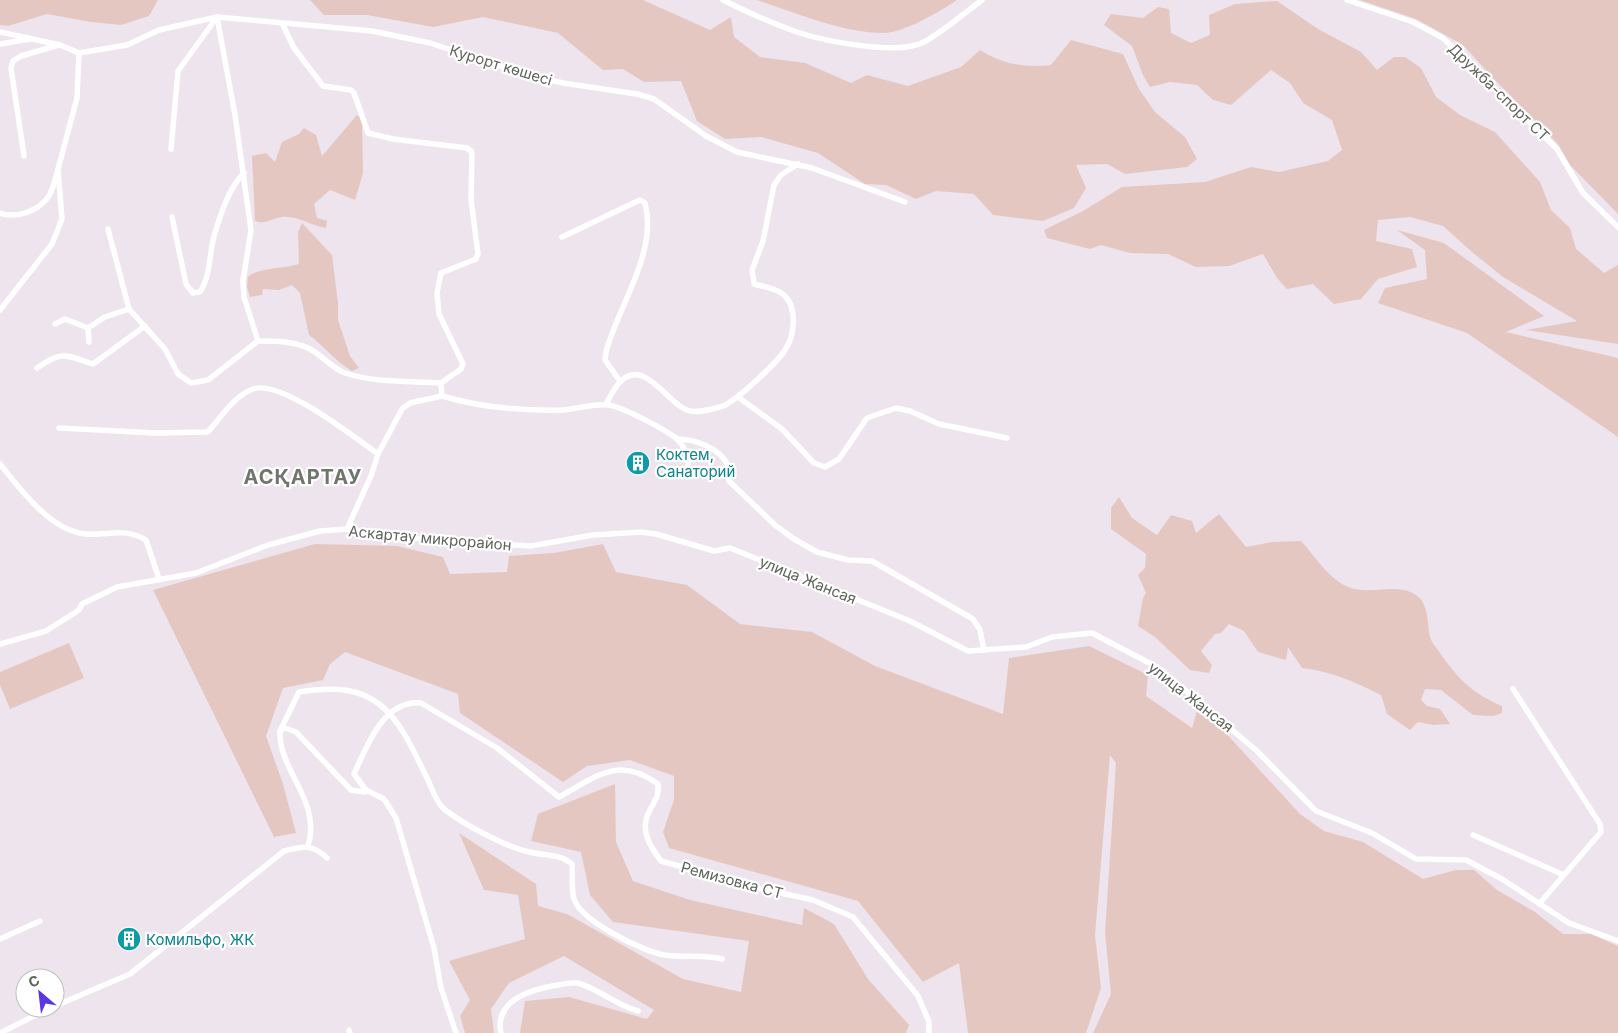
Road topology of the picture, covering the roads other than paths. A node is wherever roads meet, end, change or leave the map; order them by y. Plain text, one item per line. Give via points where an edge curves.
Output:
1 (723, 0) edge
2 (982, 0) edge
3 (1347, 0) edge
4 (217, 16) junction
5 (282, 23) junction
6 (0, 32) edge
7 (33, 39) junction
8 (0, 44) edge
9 (60, 45) junction
10 (80, 53) junction
11 (171, 149) dead end
12 (24, 156) dead end
13 (798, 164) junction
14 (58, 169) junction
15 (244, 173) junction
16 (905, 202) dead end
17 (0, 214) edge
18 (172, 216) dead end
19 (1618, 227) edge
20 (108, 229) dead end
21 (562, 237) dead end
22 (129, 309) junction
23 (0, 310) edge
24 (56, 324) dead end
25 (145, 326) junction
26 (88, 328) junction
27 (258, 341) junction
28 (89, 342) dead end
29 (37, 368) dead end
30 (620, 381) junction
31 (441, 382) junction
32 (442, 396) junction
33 (738, 397) junction
34 (606, 404) junction
35 (59, 428) dead end
36 (1007, 438) dead end
37 (677, 439) junction
38 (378, 454) junction
39 (0, 464) edge
40 (688, 465) dead end
41 (347, 529) junction
42 (730, 548) joint
43 (159, 579) junction
44 (0, 644) edge
45 (984, 650) junction
46 (1513, 689) dead end
47 (391, 712) junction
48 (280, 731) junction
49 (366, 790) junction
50 (1473, 835) dead end
51 (308, 846) junction
52 (327, 858) dead end
53 (1564, 876) junction
54 (1539, 904) junction
55 (40, 921) dead end
56 (0, 939) edge
57 (1618, 941) edge
58 (722, 959) dead end
59 (65, 1002) edge
60 (638, 1011) dead end
61 (29, 1018) edge
62 (0, 1032) edge
63 (456, 1033) edge
64 (501, 1033) edge
65 (929, 1033) edge

1 - 2 street via 799,32 892,49 923,42
3 - 19 street, Дружба-спорт СТ via 1412,22 1443,38 1557,149 1583,193
4 - 5 street, Курорт көшесі
4 - 10 street, Курорт көшесі via 159,30 127,45
4 - 11 street via 178,71
4 - 15 street
5 - 13 street, Курорт көшесі via 372,31 430,43 523,74 637,94 654,99 706,136 736,152
5 - 31 street via 294,48 323,86 354,93 368,133 468,148 472,152 471,200 478,254 476,259 441,272 437,293 440,314 463,364 461,369
6 - 7 street
7 - 8 street
7 - 9 street
9 - 10 street
9 - 12 street via 13,61 11,68
10 - 14 street via 77,98
13 - 16 street, Курорт көшесі
13 - 33 street via 781,174 774,185 763,241 751,276 754,284 780,292 787,298 793,317 792,331 786,350
14 - 17 street via 48,198 35,208 11,217
14 - 23 street via 62,219 52,244
15 - 18 street via 232,190 214,236 206,283 200,292 193,293 186,284
15 - 27 street via 251,230 243,281 244,297
20 - 22 street
21 - 30 street via 640,200 645,203 647,228 636,278 606,352 605,360
22 - 25 street
22 - 26 street via 105,317
24 - 26 street via 65,319
25 - 27 street via 165,349 178,374 191,383 214,376
25 - 29 street via 93,364 63,354
26 - 28 street
27 - 31 street via 290,342 311,350 333,368 362,377
30 - 33 street via 636,374 643,376 689,411 712,409
30 - 34 street
31 - 32 street
32 - 34 street via 515,410 566,410
32 - 38 street via 410,403 402,409
33 - 36 street via 782,429 814,463 825,467 839,459 867,418 896,408 910,410 939,424
34 - 37 street via 620,407
35 - 38 street via 208,432 231,404 257,388 288,395 305,404
37 - 40 street via 688,457
37 - 45 street via 698,442 714,450 729,468 729,481 775,526 794,539 818,552 848,560 872,560 973,619 980,630
38 - 41 street via 372,476
39 - 43 street via 47,517 64,529 86,534 128,532 146,540
41 - 42 street, Аскартау микрорайон via 436,541 531,546 641,532 714,551
41 - 43 street, Аскартау микрорайон via 320,531 268,545 196,572
42 - 45 street, улица Жансая via 910,622 968,651
43 - 44 street, Аскартау микрорайон via 117,587 82,604 79,610 52,627
45 - 54 street, улица Жансая via 1026,647 1052,637 1092,633 1158,668 1257,751 1316,811 1372,833 1416,859 1466,860
46 - 53 street via 1600,824 1600,832
47 - 48 street via 365,694 339,688 299,692
47 - 49 street via 372,735 354,774
47 - 58 street via 442,808 484,833 528,852 563,856 572,864 574,898 581,911 619,936 664,955
47 - 65 street, Ремизовка СТ via 407,702 421,703 498,748 560,797 609,770 633,770 645,775 658,784 657,800 645,820 646,837 660,860 813,900 853,917 918,996 929,1022
48 - 49 street via 285,728 296,732 351,790
48 - 51 street via 280,744 312,824
49 - 63 street via 384,799 396,818
50 - 53 street
51 - 52 street
51 - 59 street via 278,856 130,974
53 - 54 street
54 - 57 street, улица Жансая via 1569,923
55 - 56 street
60 - 64 street via 576,983 537,988 514,999 503,1010
61 - 62 street

